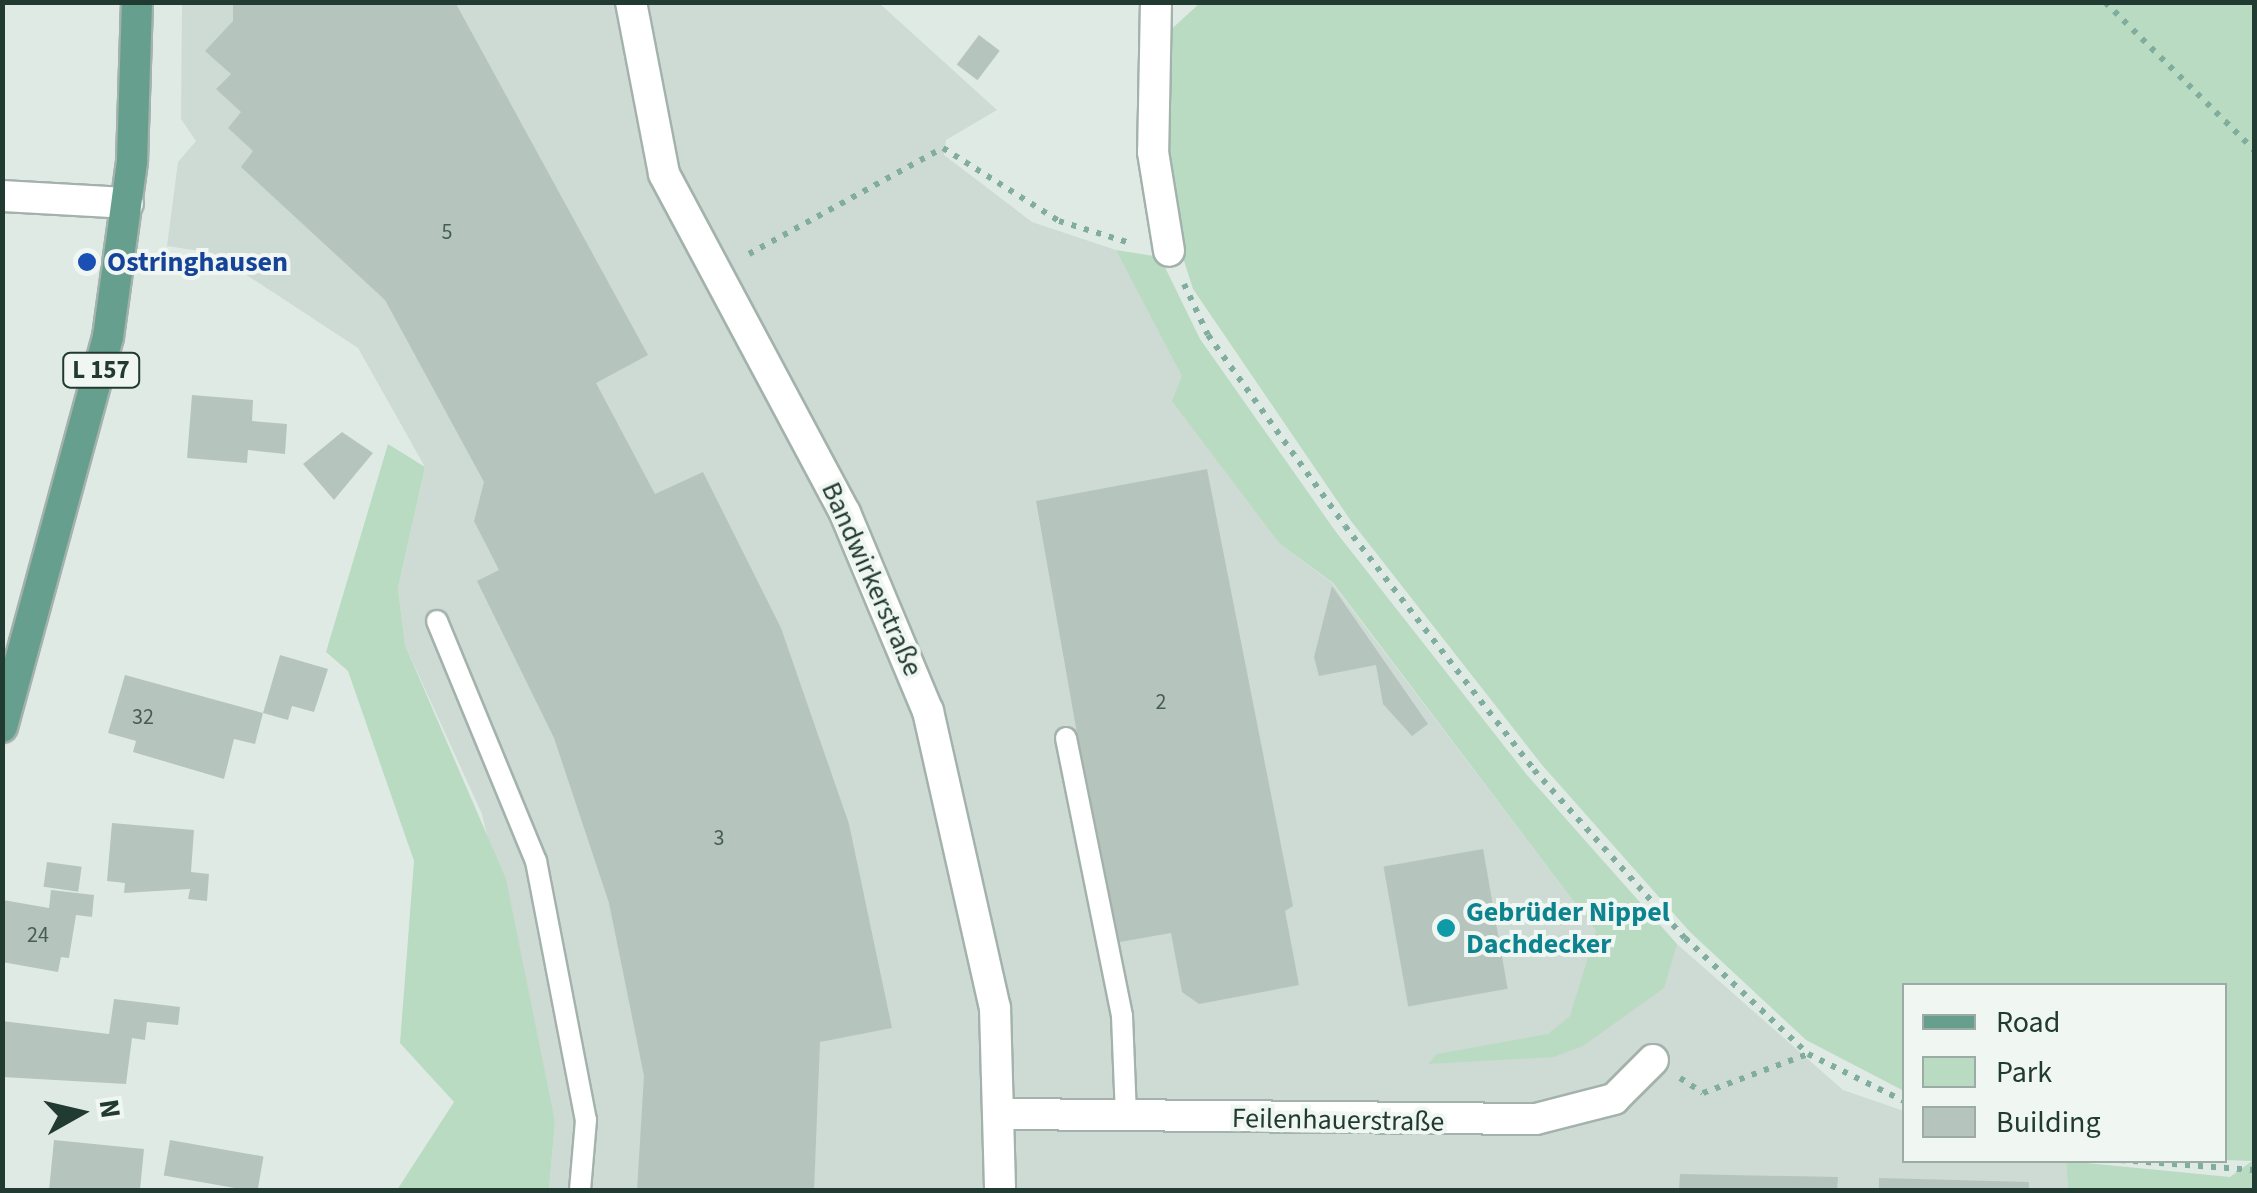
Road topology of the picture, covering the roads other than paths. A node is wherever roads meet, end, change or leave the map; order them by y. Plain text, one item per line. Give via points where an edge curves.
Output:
1 (137, 2) edge
2 (631, 2) edge
3 (1156, 2) edge
4 (2, 196) edge
5 (128, 204) junction
6 (1168, 250) road end
7 (437, 621) dead end
8 (2, 727) edge
9 (1066, 738) dead end
10 (1653, 1060) road end
11 (1005, 1114) junction
12 (1126, 1116) junction
13 (580, 1190) edge
14 (1000, 1190) edge

1 - 5 main road, L 157
2 - 11 street, Bandwirkerstraße via 647,122 845,513 928,710 973,884
3 - 6 street via 1153,152
4 - 5 street
5 - 8 main road, L 157 via 91,415
7 - 13 lane via 536,862 586,1120
9 - 12 lane via 1122,1016
10 - 12 street, Feilenhauerstraße via 1614,1098 1536,1119
11 - 12 street, Feilenhauerstraße
11 - 14 street, Bandwirkerstraße

